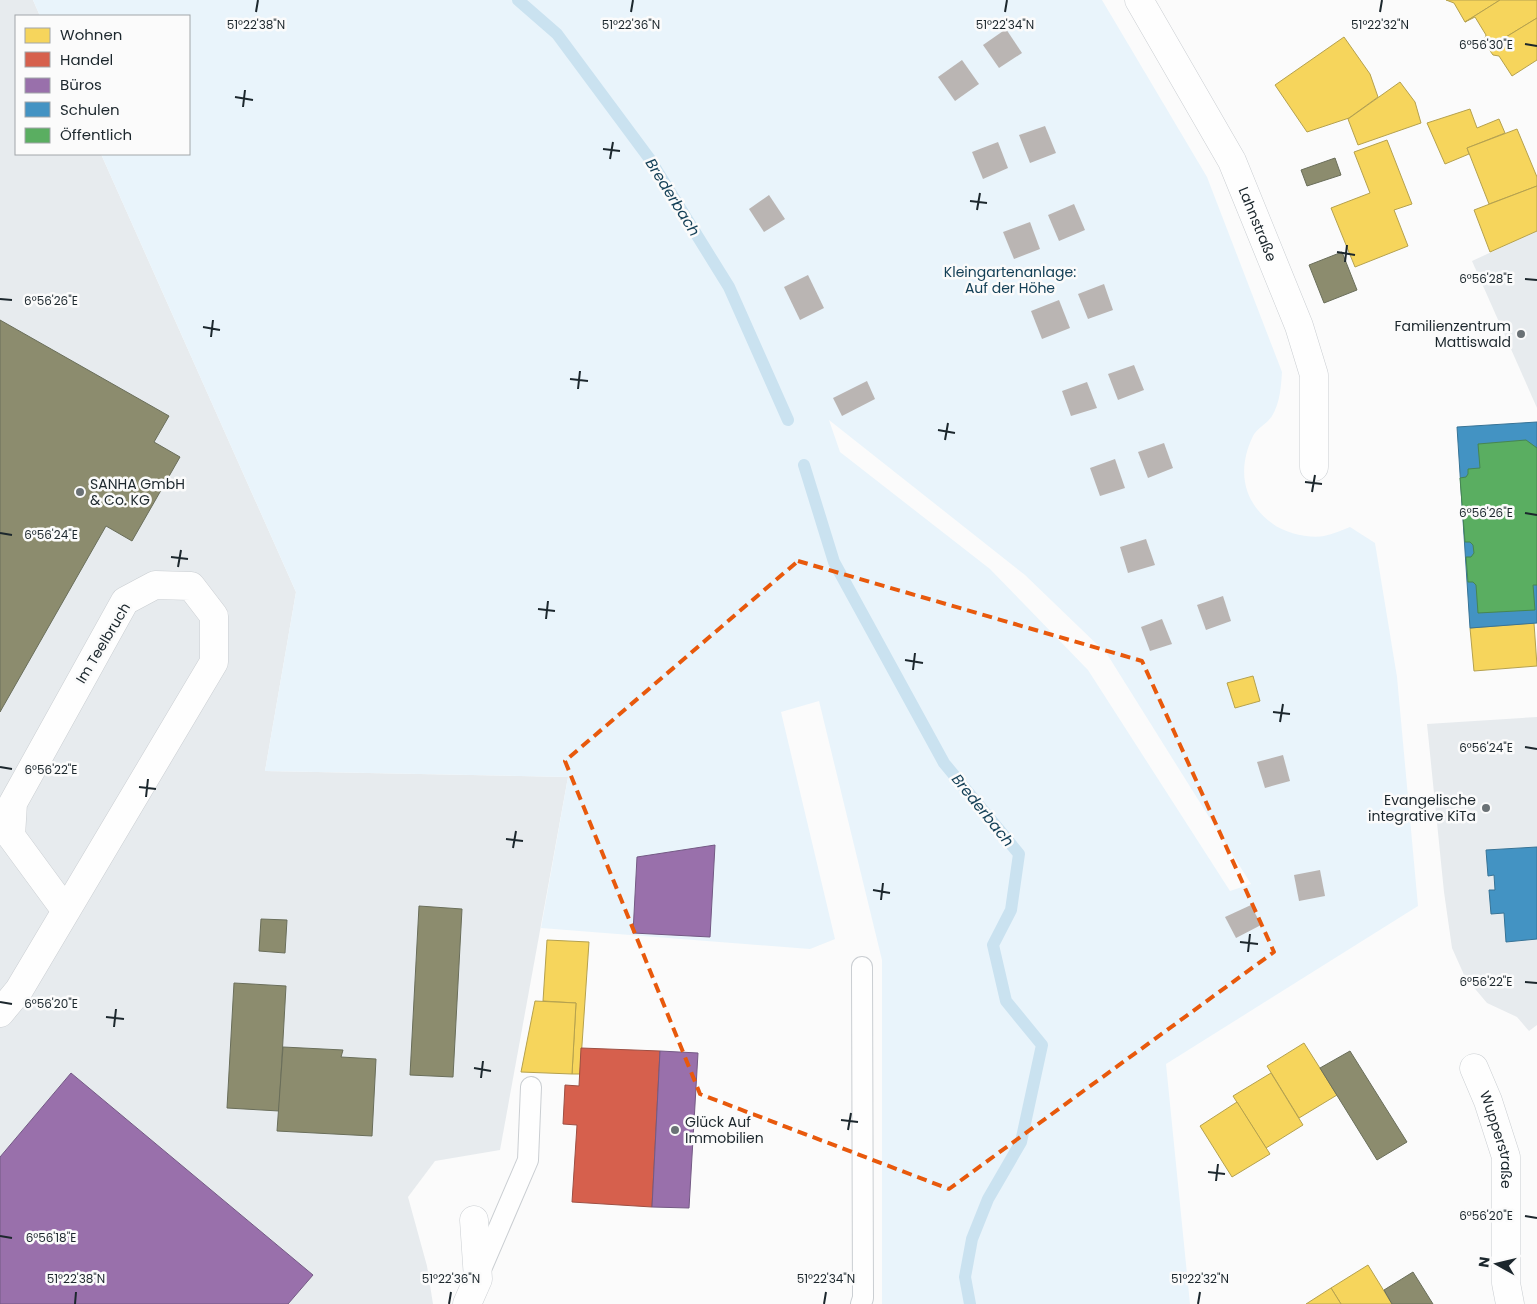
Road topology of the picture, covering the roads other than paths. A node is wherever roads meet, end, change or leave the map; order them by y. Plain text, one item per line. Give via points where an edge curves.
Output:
1 (1139, 0) edge
2 (1314, 467) dead end
3 (66, 912) junction
4 (862, 967) dead end
5 (0, 1013) edge
6 (1474, 1068) dead end
7 (531, 1087) dead end
8 (474, 1220) dead end
9 (478, 1279) junction
10 (467, 1304) edge
11 (861, 1304) edge
12 (1510, 1304) edge

1 - 2 street, Lahnstraße via 1232,162 1299,326 1314,375
3 - 3 street, Im Teelbruch via 214,662 214,616 191,586 155,585 124,601 12,803 11,836
3 - 5 street, Im Teelbruch via 19,990
4 - 11 lane
6 - 12 street, Wupperstraße via 1506,1157 1506,1283
7 - 9 lane via 528,1160
8 - 9 street
9 - 10 street

